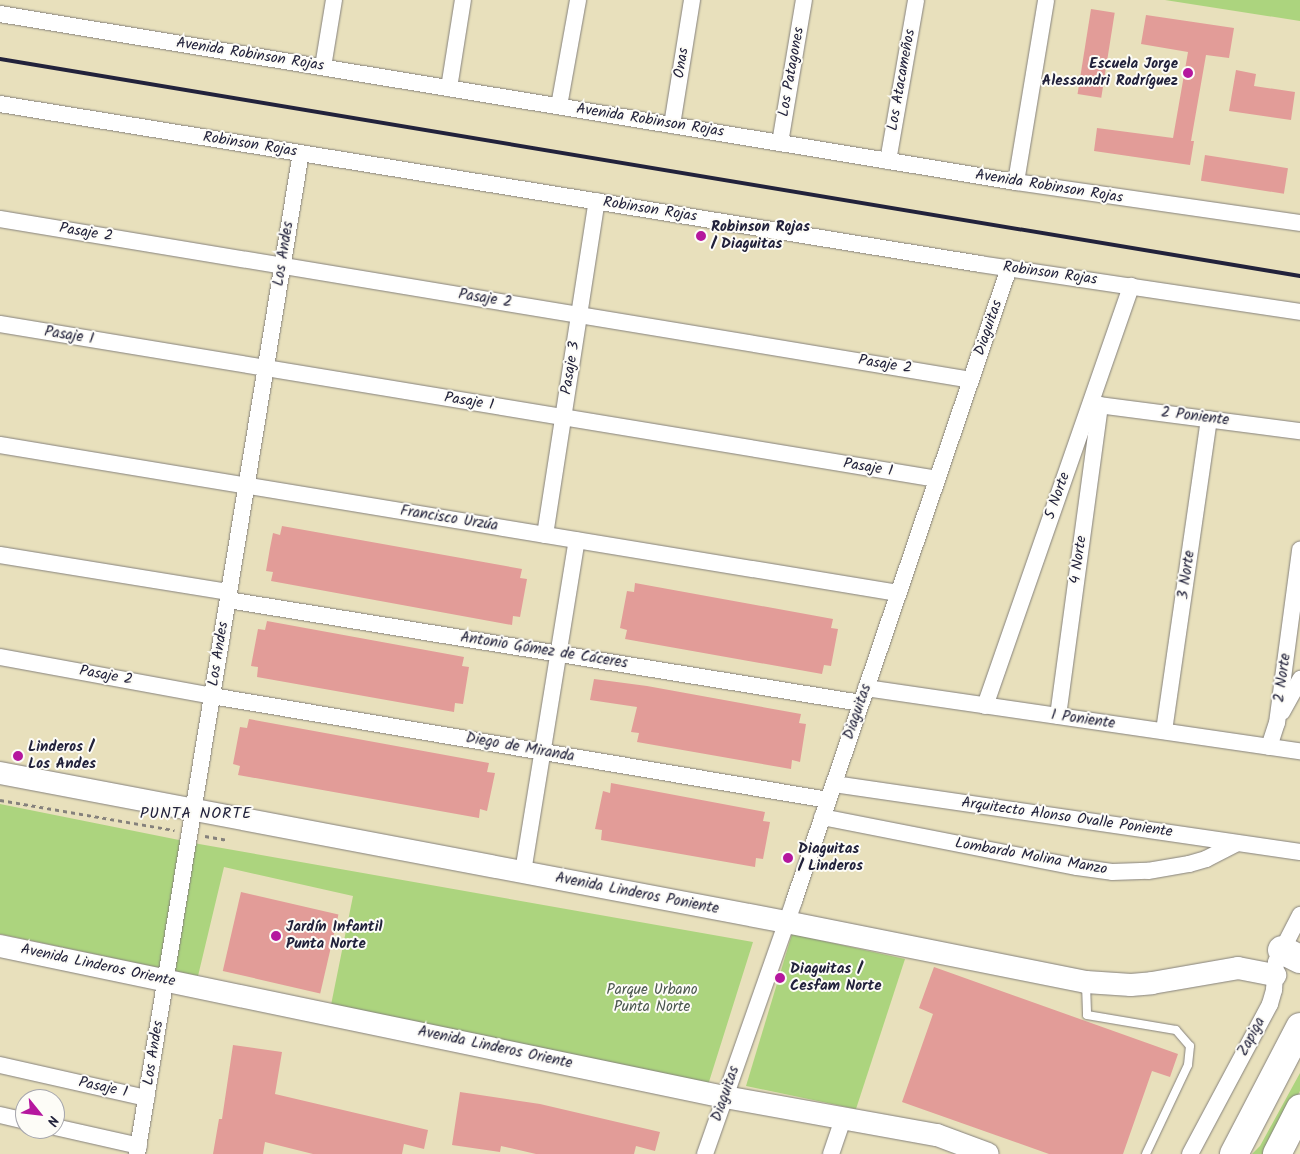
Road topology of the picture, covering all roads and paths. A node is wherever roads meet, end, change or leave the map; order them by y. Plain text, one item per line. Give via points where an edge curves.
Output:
1 (334, 0) edge
2 (463, 0) edge
3 (578, 0) edge
4 (692, 0) edge
5 (804, 0) edge
6 (916, 0) edge
7 (1046, 0) edge
8 (0, 14) edge
9 (323, 67) junction
10 (449, 88) junction
11 (0, 104) edge
12 (560, 106) junction
13 (672, 125) junction
14 (780, 143) junction
15 (301, 153) junction
16 (888, 161) junction
17 (1016, 182) junction
18 (597, 202) junction
19 (0, 219) edge
20 (1300, 223) edge
21 (282, 266) junction
22 (1009, 268) junction
23 (1131, 286) junction
24 (1300, 312) edge
25 (579, 315) junction
26 (0, 324) edge
27 (266, 368) junction
28 (971, 380) junction
29 (1096, 404) junction
30 (563, 417) junction
31 (1209, 419) junction
32 (1300, 431) edge
33 (0, 445) edge
34 (937, 480) junction
35 (246, 486) junction
36 (545, 534) junction
37 (577, 540) junction
38 (1300, 550) edge
39 (0, 555) edge
40 (898, 594) junction
41 (228, 596) junction
42 (558, 654) junction
43 (0, 657) edge
44 (1300, 679) edge
45 (212, 696) junction
46 (864, 696) junction
47 (985, 706) junction
48 (1058, 716) junction
49 (1277, 723) junction
50 (1164, 731) junction
51 (1269, 747) junction
52 (1300, 751) edge
53 (542, 752) junction
54 (0, 774) edge
55 (834, 784) junction
56 (828, 800) junction
57 (194, 810) junction
58 (822, 817) junction
59 (1237, 843) junction
60 (1300, 852) edge
61 (523, 872) junction
62 (1300, 915) edge
63 (786, 922) junction
64 (0, 946) edge
65 (1285, 961) edge
66 (166, 980) junction
67 (1086, 982) junction
68 (1300, 1027) edge
69 (0, 1065) edge
70 (725, 1096) junction
71 (146, 1098) junction
72 (0, 1115) edge
73 (844, 1116) junction
74 (1296, 1116) edge
75 (1253, 1117) junction
76 (15, 1119) edge
77 (65, 1130) edge
78 (138, 1150) edge
79 (705, 1154) edge
80 (831, 1154) edge
81 (988, 1154) edge
82 (1146, 1154) edge
83 (1190, 1154) edge
84 (1234, 1154) edge
85 (1262, 1154) edge
86 (1276, 1154) edge
87 (1295, 1154) edge

1 - 9 street
2 - 10 street
3 - 12 street
4 - 13 street, Onas
5 - 14 street, Los Patagones
6 - 16 street, Los Atacameños
7 - 17 street
8 - 9 street, Avenida Robinson Rojas
9 - 10 street, Avenida Robinson Rojas
10 - 12 street, Avenida Robinson Rojas
11 - 15 street, Robinson Rojas
12 - 13 street, Avenida Robinson Rojas
13 - 14 street, Avenida Robinson Rojas
14 - 16 street, Avenida Robinson Rojas
15 - 18 street, Robinson Rojas
15 - 21 street, Los Andes
16 - 17 street, Avenida Robinson Rojas
17 - 20 street, Avenida Robinson Rojas
18 - 22 street, Robinson Rojas
18 - 25 street, Pasaje 3
19 - 21 street, Pasaje 2
21 - 25 street, Pasaje 2
21 - 27 street, Los Andes
22 - 23 street, Robinson Rojas
22 - 28 street, Diaguitas
23 - 24 street, Robinson Rojas
23 - 29 street, 5 Norte
25 - 28 street, Pasaje 2
25 - 30 street, Pasaje 3
26 - 27 street, Pasaje 1
27 - 30 street, Pasaje 1
27 - 35 street, Los Andes
28 - 34 street, Diaguitas
29 - 31 street, 2 Poniente
29 - 47 street, 5 Norte
29 - 48 street, 4 Norte
30 - 34 street, Pasaje 1
30 - 36 street, Pasaje 3
31 - 32 street, 2 Poniente
31 - 50 street, 3 Norte
33 - 35 street, Francisco Urzúa
34 - 40 street, Diaguitas
35 - 36 street, Francisco Urzúa
35 - 41 street, Los Andes
36 - 37 street, Francisco Urzúa
37 - 40 street, Francisco Urzúa
37 - 42 street
38 - 49 street, 2 Norte
39 - 41 street
40 - 46 street, Diaguitas
41 - 42 street, Antonio Gómez de Cáceres
41 - 45 street, Los Andes
42 - 46 street, Antonio Gómez de Cáceres
42 - 53 street
43 - 45 street, Pasaje 2
44 - 49 street
45 - 53 street, Diego de Miranda
45 - 57 street, Los Andes
46 - 47 street, 1 Poniente
46 - 55 street, Diaguitas
47 - 48 street, 1 Poniente
48 - 50 street, 1 Poniente
49 - 51 street, 2 Norte
50 - 51 street, 1 Poniente
51 - 52 street, 1 Poniente
53 - 56 street, Diego de Miranda
53 - 61 street
54 - 57 street, Avenida Linderos Poniente
55 - 56 street, Diaguitas
55 - 59 street, Arquitecto Alonso Ovalle Poniente
56 - 58 street, Diaguitas
57 - 61 street, Avenida Linderos Poniente
57 - 66 street, Los Andes
58 - 59 street, Lombardo Molina Manzo via 1077,868 1112,872 1148,871 1189,864
58 - 63 street, Diaguitas
59 - 60 street, Arquitecto Alonso Ovalle Poniente
61 - 63 street, Avenida Linderos Poniente
62 - 65 street, Zapiga
63 - 67 street, Avenida Linderos Poniente
63 - 70 street, Diaguitas
64 - 66 street, Avenida Linderos Oriente
65 - 67 street, Avenida Linderos Poniente via 1152,984
65 - 83 street, Zapiga via 1270,1004
66 - 70 street, Avenida Linderos Oriente
66 - 71 street, Los Andes
67 - 82 lane via 1087,1015 1176,1030 1190,1046 1188,1065
68 - 75 highway
69 - 71 street, Pasaje 1
70 - 73 street, Avenida Linderos Oriente
70 - 79 street, Diaguitas
71 - 78 street, Los Andes
72 - 76 street
73 - 80 street
73 - 81 street, Avenida Linderos Oriente via 937,1135
74 - 86 highway
74 - 87 highway via 1291,1138
75 - 84 highway
75 - 85 highway
77 - 78 street

